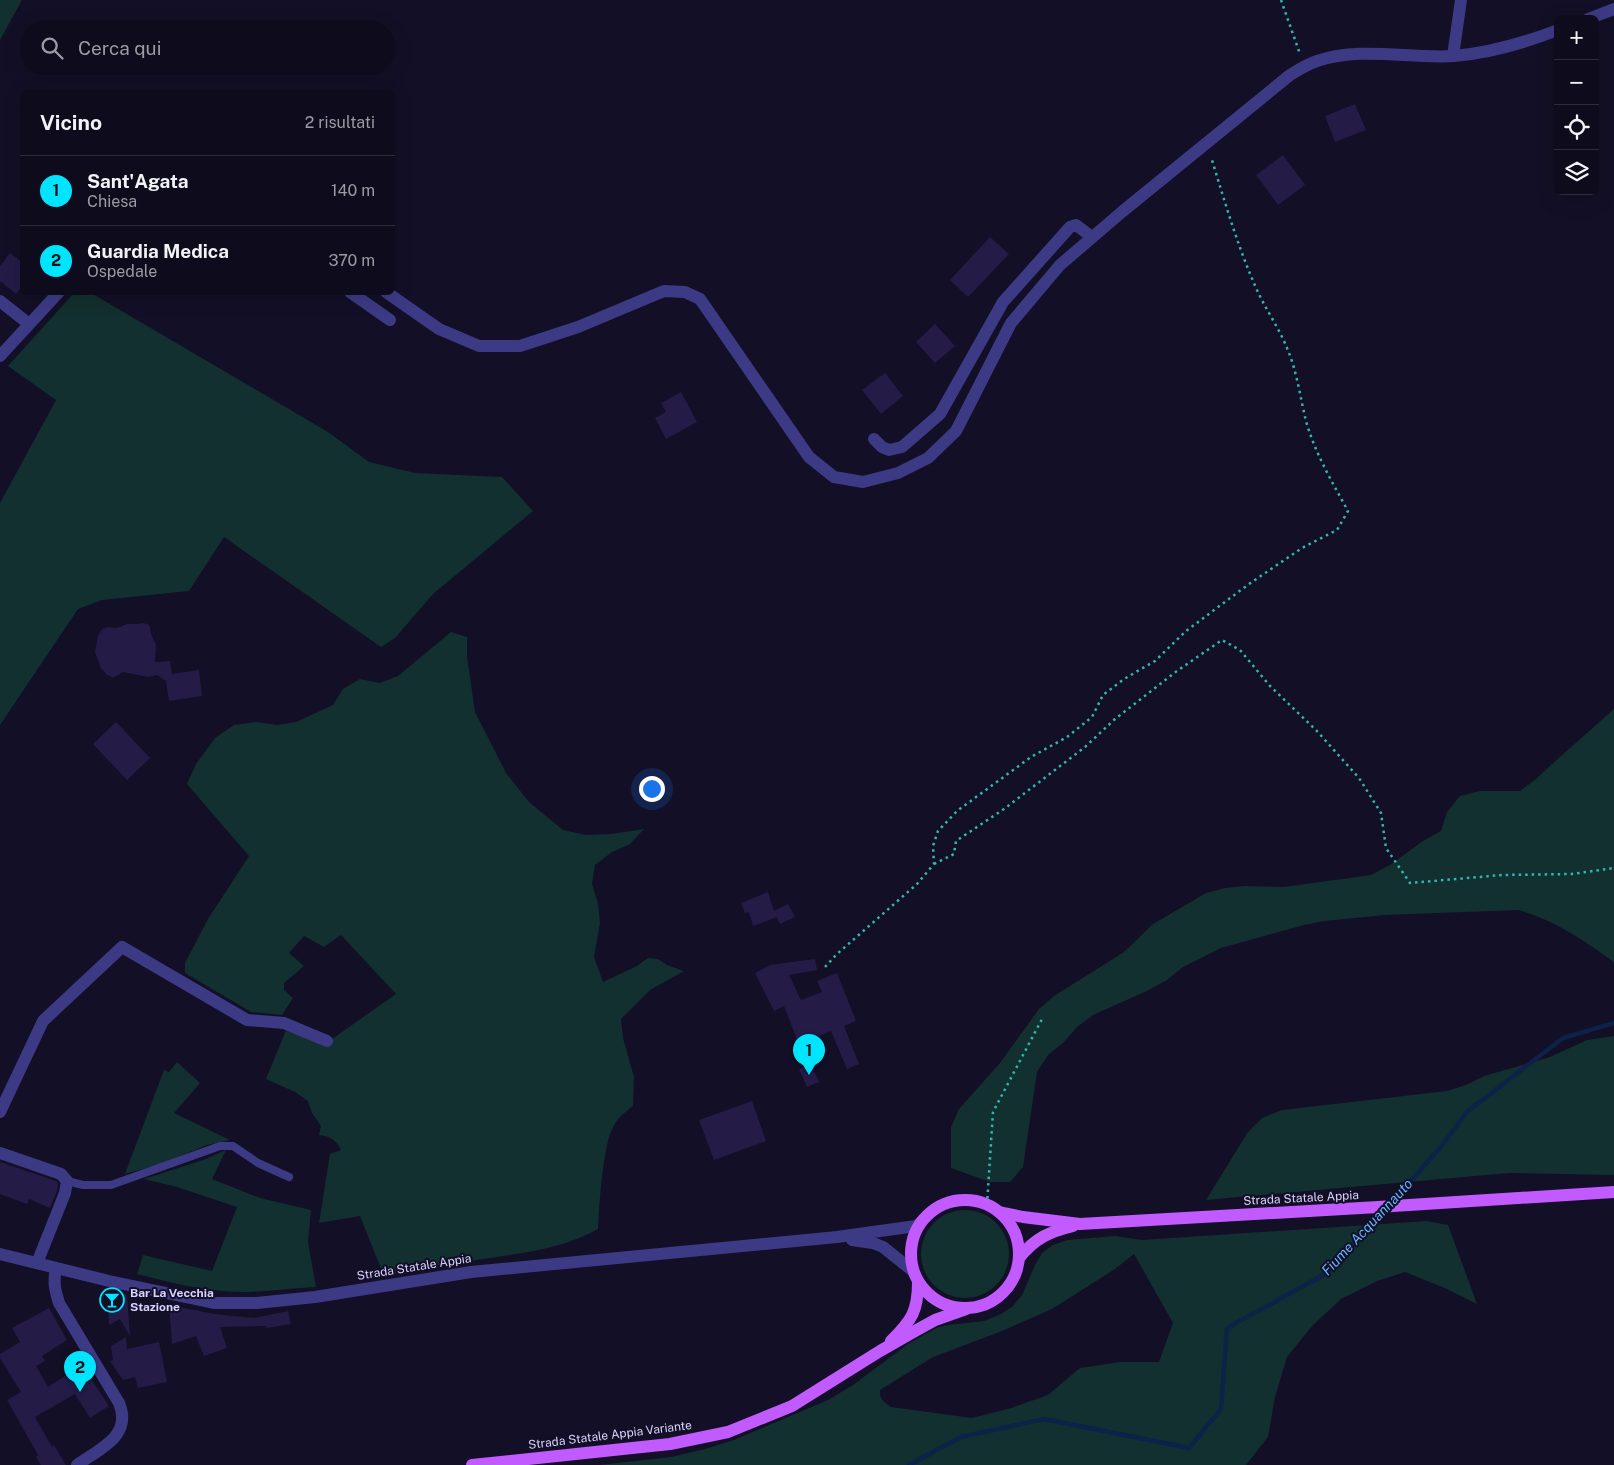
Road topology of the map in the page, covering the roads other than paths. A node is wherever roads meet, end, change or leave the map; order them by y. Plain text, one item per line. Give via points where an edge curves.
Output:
1 (1462, 0) edge
2 (1614, 9) edge
3 (1598, 15) edge
4 (1554, 32) edge
5 (1453, 56) junction
6 (1092, 237) junction
7 (56, 295) edge
8 (354, 295) edge
9 (390, 295) edge
10 (0, 301) edge
11 (390, 320) dead end
12 (28, 324) junction
13 (0, 356) edge
14 (874, 439) dead end
15 (327, 1040) dead end
16 (0, 1112) edge
17 (0, 1153) edge
18 (289, 1176) dead end
19 (67, 1181) junction
20 (1614, 1192) edge
21 (999, 1212) junction
22 (922, 1221) junction
23 (1080, 1224) junction
24 (838, 1237) junction
25 (0, 1254) edge
26 (1020, 1258) junction
27 (37, 1262) junction
28 (56, 1268) junction
29 (916, 1277) junction
30 (966, 1308) junction
31 (880, 1351) junction
32 (77, 1465) edge
33 (472, 1465) edge

1 - 5 street
2 - 3 street
4 - 5 street via 1525,43
5 - 6 street via 1348,54 1304,67 1290,75
6 - 9 street via 1060,265 1012,323 956,431 928,458 898,473 864,482 834,477 809,457 700,299 685,292 664,291 578,327 520,346 479,346 439,328
6 - 14 street via 1076,225 1070,228 1003,302 940,414 902,447 882,448
7 - 12 street
8 - 11 street
10 - 12 street
12 - 13 street
15 - 16 street via 284,1023 247,1020 122,947 43,1021
17 - 19 street via 61,1174
18 - 19 lane via 258,1163 233,1146 220,1146 111,1185 83,1185
19 - 27 street
20 - 23 main road, Strada Statale Appia
21 - 22 main road, Strada Statale Appia via 974,1201 959,1200 932,1211
21 - 23 main road, Strada Statale Appia
21 - 26 main road, Strada Statale Appia via 1015,1232
22 - 24 street, Strada Statale Appia via 916,1226
22 - 29 main road, Strada Statale Appia via 912,1245 911,1258
23 - 26 main road, Strada Statale Appia via 1039,1238
24 - 28 street, Strada Statale Appia via 471,1272 257,1304 214,1303
24 - 29 street, Strada Statale Appia via 883,1247
25 - 27 street, Strada Statale Appia
26 - 30 main road, Strada Statale Appia via 1008,1288 982,1306
27 - 28 street, Strada Statale Appia
28 - 32 street via 54,1286 59,1303 120,1403 123,1416 115,1438
29 - 30 main road, Strada Statale Appia via 931,1296 947,1306
29 - 31 main road, Strada Statale Appia Variante via 918,1298 915,1312
30 - 31 main road, Strada Statale Appia Variante via 935,1320
31 - 33 main road, Strada Statale Appia Variante via 792,1406 728,1432 661,1445

